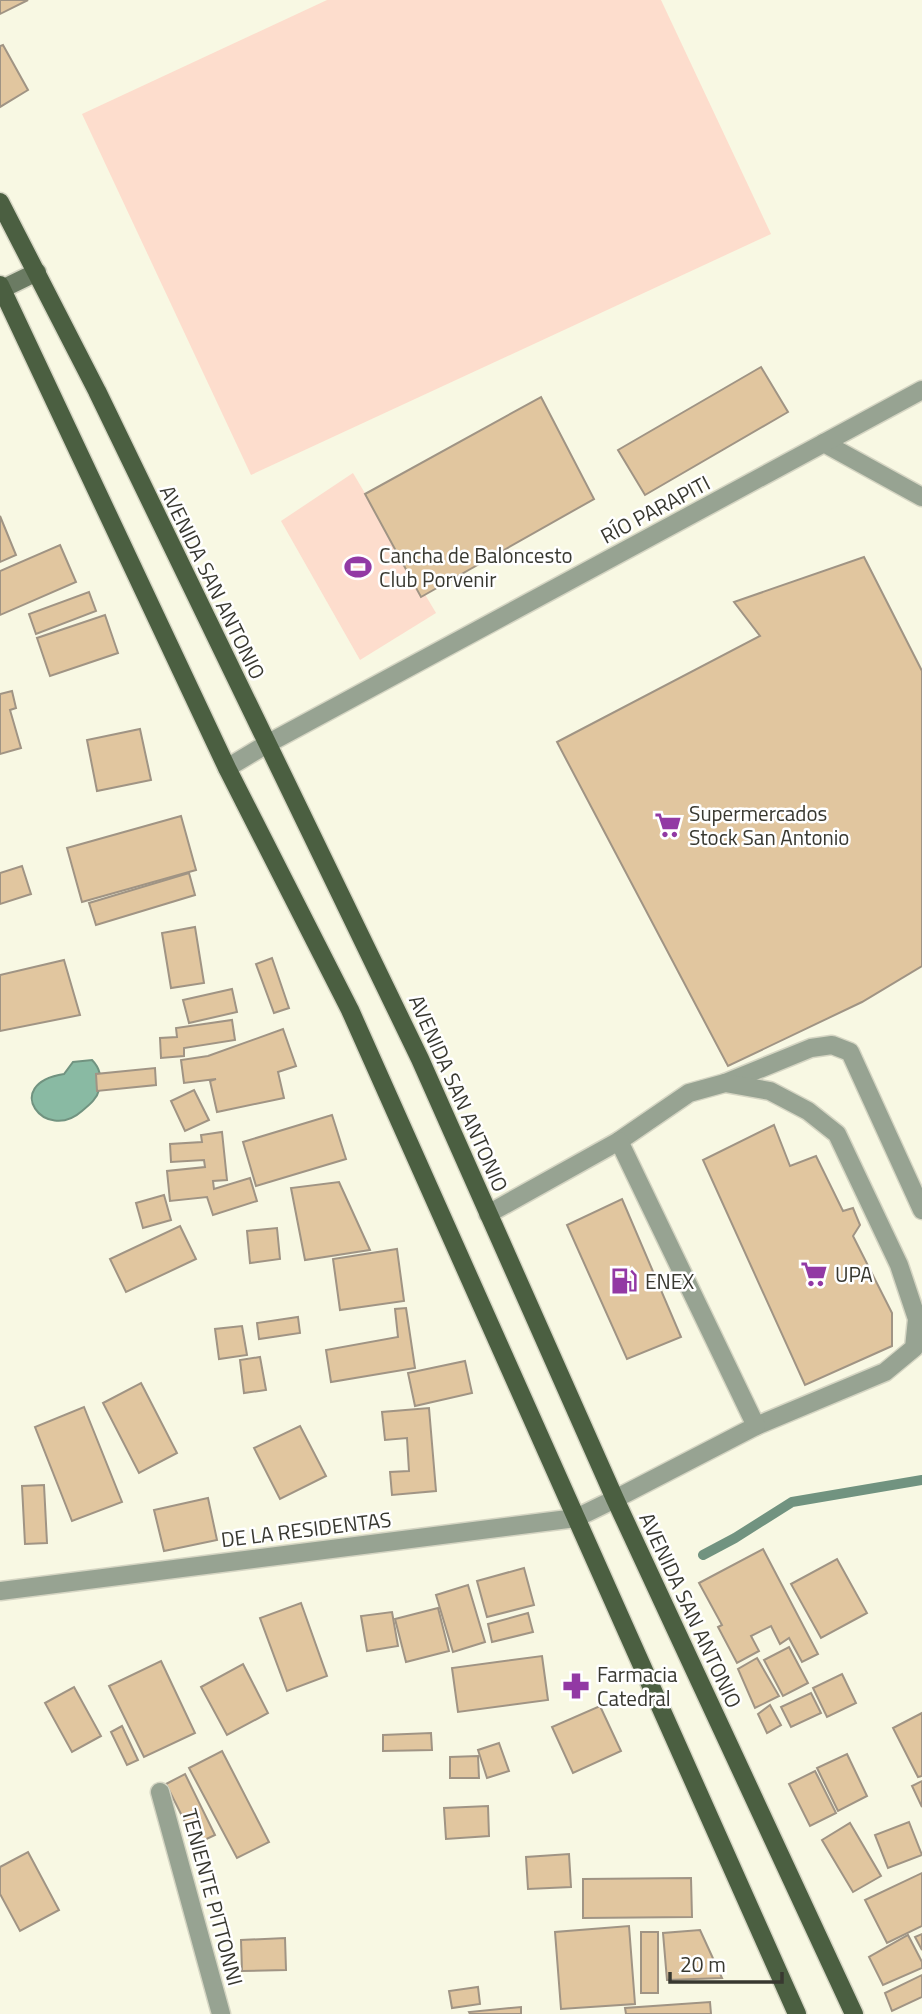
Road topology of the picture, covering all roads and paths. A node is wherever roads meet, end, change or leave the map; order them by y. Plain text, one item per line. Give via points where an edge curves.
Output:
1 (0, 202) edge
2 (37, 272) junction
3 (1, 288) edge
4 (922, 390) edge
5 (824, 443) junction
6 (922, 497) edge
7 (267, 744) junction
8 (227, 768) junction
9 (725, 1083) junction
10 (619, 1141) junction
11 (922, 1210) edge
12 (488, 1214) junction
13 (922, 1356) edge
14 (885, 1372) junction
15 (756, 1426) junction
16 (615, 1499) junction
17 (576, 1518) junction
18 (0, 1591) edge
19 (160, 1792) dead end
20 (221, 2014) edge
21 (797, 2014) edge
22 (854, 2014) edge

1 - 2 main road, AVENIDA SAN ANTONIO
2 - 3 street
2 - 7 main road, AVENIDA SAN ANTONIO
3 - 8 main road
4 - 5 street, RÍO PARAPITI
5 - 6 street
5 - 7 street, RÍO PARAPITI
7 - 8 street, RÍO PARAPITI
7 - 12 main road, AVENIDA SAN ANTONIO via 420,1059
8 - 17 main road via 350,1010
9 - 10 street via 689,1093
9 - 11 street via 811,1048 832,1045 850,1052
9 - 14 street via 770,1091 808,1111 837,1134 899,1265 917,1319 914,1348
10 - 12 street
10 - 15 street
12 - 16 main road, AVENIDA SAN ANTONIO
13 - 14 street, DE LA RESIDENTAS
14 - 15 street, DE LA RESIDENTAS
15 - 16 street, DE LA RESIDENTAS
16 - 17 street, DE LA RESIDENTAS
16 - 22 main road, AVENIDA SAN ANTONIO
17 - 18 street, DE LA RESIDENTAS
17 - 21 main road
19 - 20 street, TENIENTE PITTONNI

